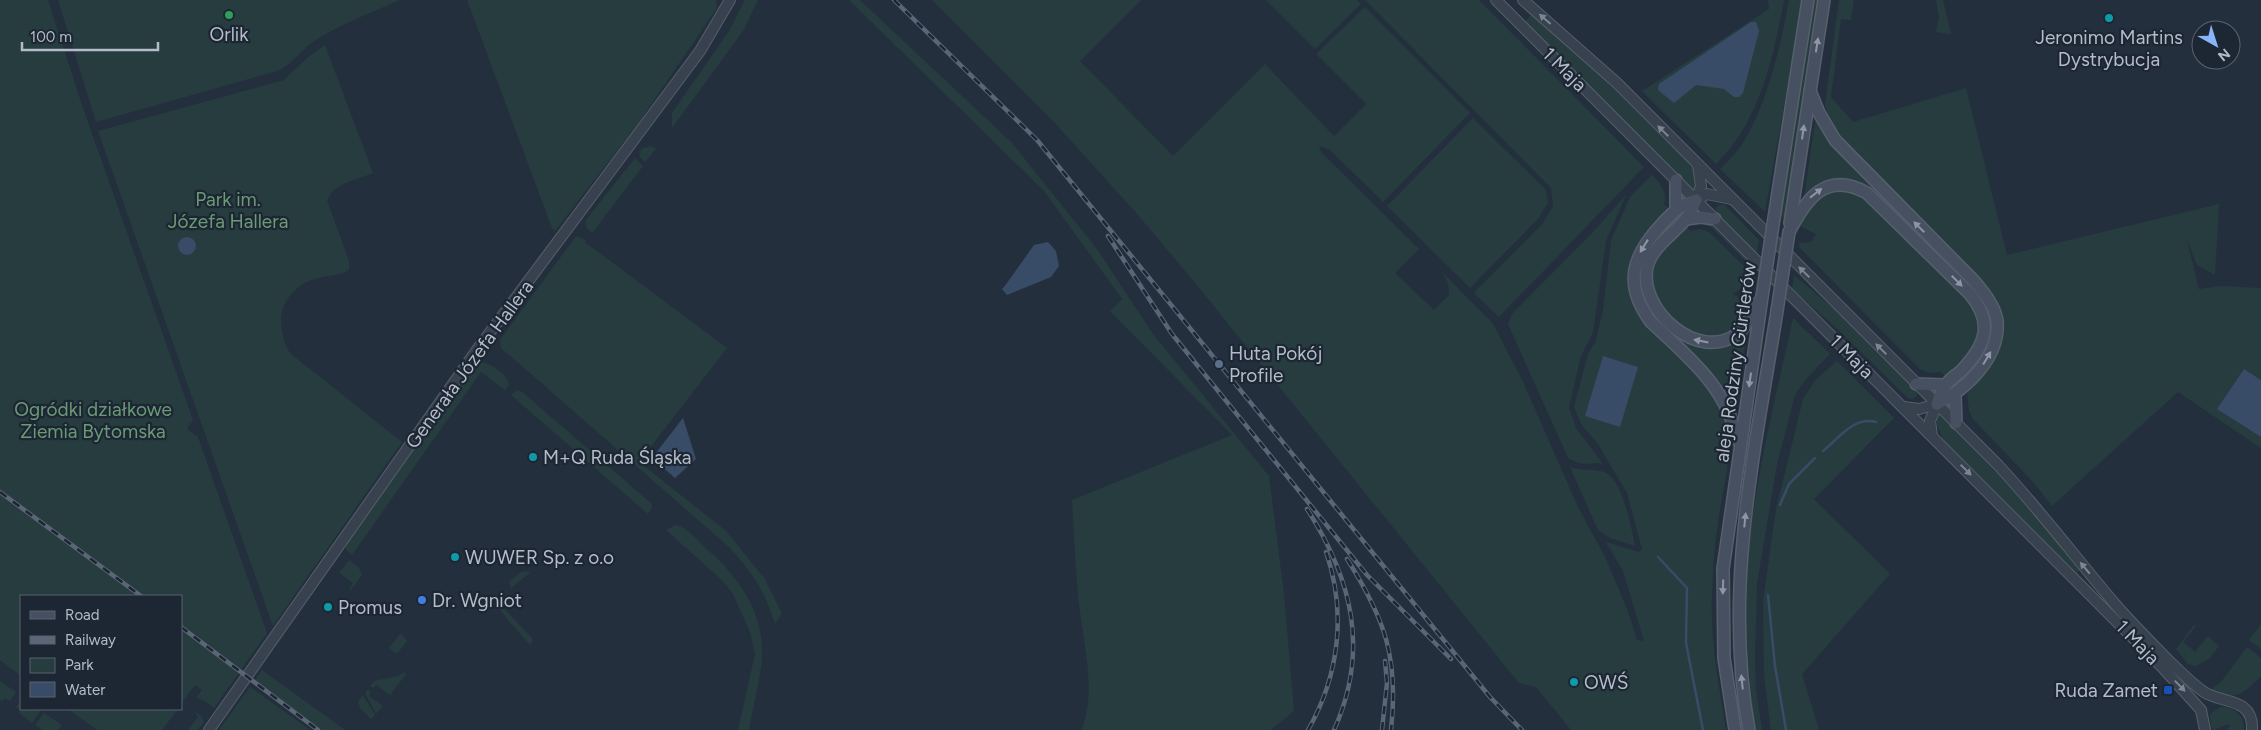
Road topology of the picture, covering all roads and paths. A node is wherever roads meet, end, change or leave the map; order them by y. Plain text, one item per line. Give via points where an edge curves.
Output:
1 (730, 0) edge
2 (1496, 0) edge
3 (1523, 0) edge
4 (1808, 0) edge
5 (1824, 0) edge
6 (1810, 90) junction
7 (1698, 165) junction
8 (1676, 180) junction
9 (1696, 200) junction
10 (1732, 200) junction
11 (1676, 209) junction
12 (1686, 219) junction
13 (1715, 219) junction
14 (1789, 232) junction
15 (1762, 297) junction
16 (1916, 384) junction
17 (1945, 385) junction
18 (1955, 395) junction
19 (1937, 404) junction
20 (1904, 407) junction
21 (1956, 423) junction
22 (1932, 436) junction
23 (1739, 452) junction
24 (2221, 698) junction
25 (2203, 715) junction
26 (209, 730) edge
27 (1734, 730) edge
28 (1749, 730) edge
29 (2205, 730) edge
30 (2252, 730) edge

1 - 26 street, Generała Józefa Hallera via 700,51 479,347
2 - 8 street, 1 Maja
7 -> 3 street, 1 Maja via 1588,56
4 - 15 main road, aleja Rodziny Gürtlerów, bridge
6 -> 5 main road, aleja Rodziny Gürtlerów
14 -> 6 main road, aleja Rodziny Gürtlerów
18 -> 6 main road via 1990,353 1997,320 1993,308 1974,281 1835,140 1819,114
7 - 9 street via 1702,186
7 - 10 street, 1 Maja
8 - 9 street, 1 Maja
8 - 11 main road
9 - 10 street via 1707,194
9 - 11 main road
9 - 12 main road
9 - 13 street, 1 Maja
16 -> 10 street, 1 Maja
11 -> 23 main road via 1646,243 1636,260 1637,299 1652,322 1714,384 1734,423
12 - 13 main road
15 -> 12 main road via 1743,328 1727,340 1696,341 1676,328 1651,300 1646,277 1653,254
13 - 20 street, 1 Maja
14 -> 17 main road via 1813,195 1824,187 1847,186 1867,193 1970,294 1982,314 1985,331 1977,352
28 -> 14 main road, aleja Rodziny Gürtlerów, bridge via 1739,656 1740,566
15 -> 23 main road, aleja Rodziny Gürtlerów
16 - 17 main road
16 - 19 street, 1 Maja
17 - 19 main road
18 - 19 main road
18 - 21 main road
19 - 20 street via 1919,409
19 - 21 street, 1 Maja
19 - 22 street via 1930,421
20 - 22 street, 1 Maja
24 -> 21 street, 1 Maja via 2213,697 2190,681 2128,618 2016,484
22 -> 25 street, 1 Maja via 2167,672
23 -> 27 main road, aleja Rodziny Gürtlerów via 1724,569 1722,614 1724,658
24 - 25 street
24 - 30 street, 1 Maja via 2234,701 2247,712
25 - 29 street, 1 Maja

